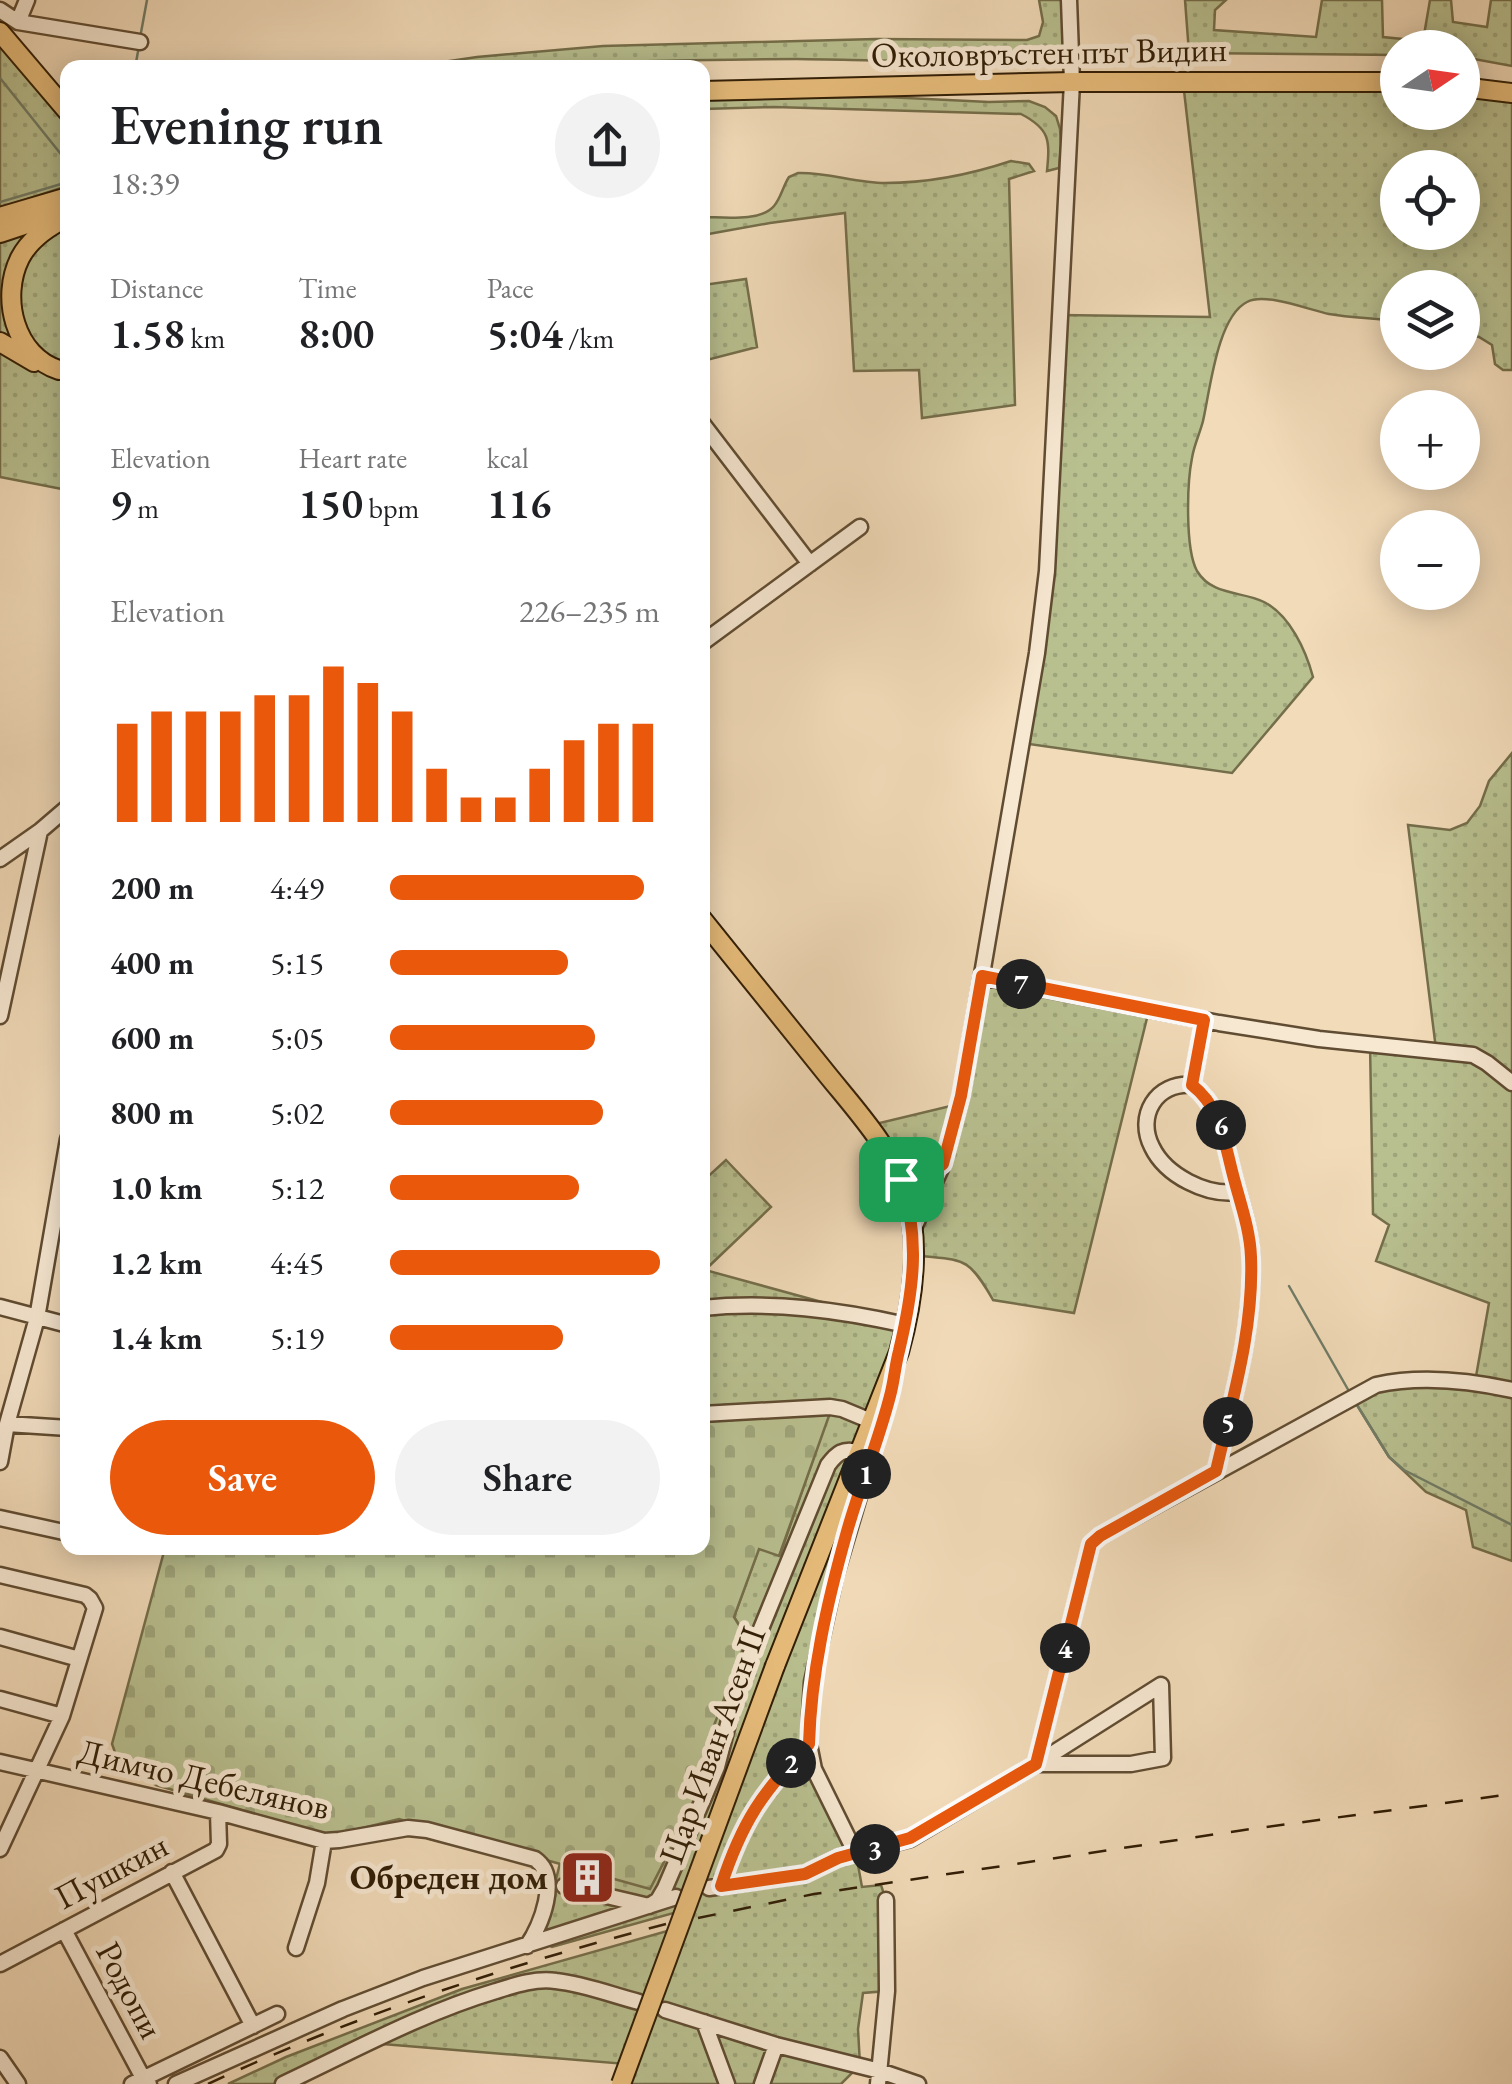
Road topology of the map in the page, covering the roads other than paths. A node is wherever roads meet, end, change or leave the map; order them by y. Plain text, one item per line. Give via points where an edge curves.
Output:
1 (27, 0) edge
2 (1069, 0) edge
3 (0, 10) edge
4 (18, 22) junction
5 (1, 35) edge
6 (140, 42) dead end
7 (1072, 82) junction
8 (1380, 82) edge
9 (1480, 89) edge
10 (710, 91) edge
11 (1512, 93) edge
12 (60, 103) edge
13 (60, 199) edge
14 (60, 216) edge
15 (0, 217) edge
16 (60, 219) edge
17 (0, 233) edge
18 (0, 342) edge
19 (60, 370) edge
20 (60, 370) edge
21 (710, 434) edge
22 (860, 527) dead end
23 (810, 564) junction
24 (710, 637) edge
25 (60, 814) edge
26 (40, 831) junction
27 (0, 858) edge
28 (710, 929) edge
29 (982, 976) junction
30 (0, 1016) edge
31 (1204, 1020) junction
32 (1512, 1082) edge
33 (1192, 1085) junction
34 (943, 1164) junction
35 (901, 1179) junction
36 (60, 1185) edge
37 (1237, 1192) junction
38 (912, 1231) junction
39 (0, 1307) edge
40 (710, 1307) edge
41 (37, 1318) junction
42 (60, 1322) edge
43 (906, 1325) junction
44 (898, 1352) junction
45 (1512, 1390) edge
46 (710, 1414) edge
47 (7, 1424) junction
48 (869, 1425) junction
49 (60, 1427) edge
50 (858, 1452) junction
51 (0, 1462) edge
52 (1216, 1471) junction
53 (0, 1518) edge
54 (60, 1530) edge
55 (811, 1573) junction
56 (0, 1575) edge
57 (835, 1577) junction
58 (0, 1637) edge
59 (79, 1659) junction
60 (0, 1699) edge
61 (62, 1716) junction
62 (809, 1744) junction
63 (0, 1762) edge
64 (1036, 1764) junction
65 (38, 1772) junction
66 (218, 1812) junction
67 (324, 1840) junction
68 (0, 1850) edge
69 (856, 1854) junction
70 (172, 1872) junction
71 (564, 1886) dead end
72 (676, 1897) dead end
73 (886, 1900) dead end
74 (650, 1906) junction
75 (64, 1930) junction
76 (526, 1946) junction
77 (296, 1948) dead end
78 (0, 1964) edge
79 (638, 2002) dead end
80 (665, 2010) dead end
81 (278, 2014) dead end
82 (704, 2022) junction
83 (253, 2026) junction
84 (776, 2045) junction
85 (0, 2058) edge
86 (879, 2077) edge
87 (142, 2082) edge
88 (18, 2084) edge
89 (176, 2084) edge
90 (283, 2084) edge
91 (621, 2084) edge
92 (727, 2084) edge
93 (762, 2084) edge
94 (918, 2084) edge

1 - 4 street
2 - 7 street
3 - 4 street
4 - 6 street
5 - 12 main road
7 - 8 main road, Околовръстен път Видин
7 - 10 main road, Околовръстен път Видин
7 - 29 street via 1047,571
9 - 11 main road
13 - 15 main road
14 - 17 main road
16 - 19 main road via 20,259 12,313 31,354
18 - 20 main road
21 - 23 street
22 - 23 street
23 - 24 street
25 - 26 street
26 - 27 street
26 - 30 street
28 - 35 main road, Цар Иван Асен II via 858,1114
29 - 31 street
29 - 34 street
31 - 32 street via 1473,1055
31 - 33 street
33 - 37 street via 1213,1107
33 - 37 street via 1173,1086 1154,1098 1146,1119 1152,1147 1192,1183 1211,1192
34 - 35 street
34 - 38 street
35 - 38 main road, Цар Иван Асен II
36 - 41 street
37 - 52 street via 1251,1256 1250,1299
38 - 43 main road, Цар Иван Асен II
39 - 41 street
40 - 43 street via 806,1308
41 - 42 street
41 - 47 street
43 - 44 main road, Цар Иван Асен II
44 - 48 main road, Цар Иван Асен II
44 - 57 street
45 - 52 street via 1456,1380 1376,1385
46 - 48 street via 830,1408
47 - 49 street
47 - 51 street
48 - 50 main road, Цар Иван Асен II
50 - 55 main road, Цар Иван Асен II
50 - 74 street via 836,1454 828,1465 738,1685 717,1768 666,1888
52 - 64 street via 1091,1544
53 - 54 street
55 - 57 street
55 - 91 main road, Цар Иван Асен II, bridge
56 - 59 street via 90,1599 95,1608
57 - 62 street via 812,1682
58 - 59 street
59 - 61 street
60 - 61 street
61 - 65 street
62 - 69 street via 814,1769
62 - 69 street via 743,1827 715,1887 805,1874
63 - 65 street, Димчо Дебелянов
64 - 64 street via 1163,1758 1161,1685
64 - 69 street via 910,1838
65 - 66 street, Димчо Дебелянов
65 - 68 street
66 - 67 street, Димчо Дебелянов
66 - 70 street, Пушкин via 216,1850
67 - 76 street, Димчо Дебелянов via 408,1828 535,1859 546,1871 545,1904
67 - 77 street
70 - 75 street, Пушкин
70 - 83 street
71 - 74 street
72 - 74 street
73 - 86 street
74 - 76 street
75 - 78 street, Пушкин
75 - 87 street, Родопи
76 - 89 street via 423,1978
79 - 90 street via 556,1980 508,1987 429,2015
80 - 82 street
81 - 83 street
82 - 84 street
82 - 92 street
83 - 87 street
84 - 86 street
84 - 93 street
85 - 88 street
86 - 94 street

